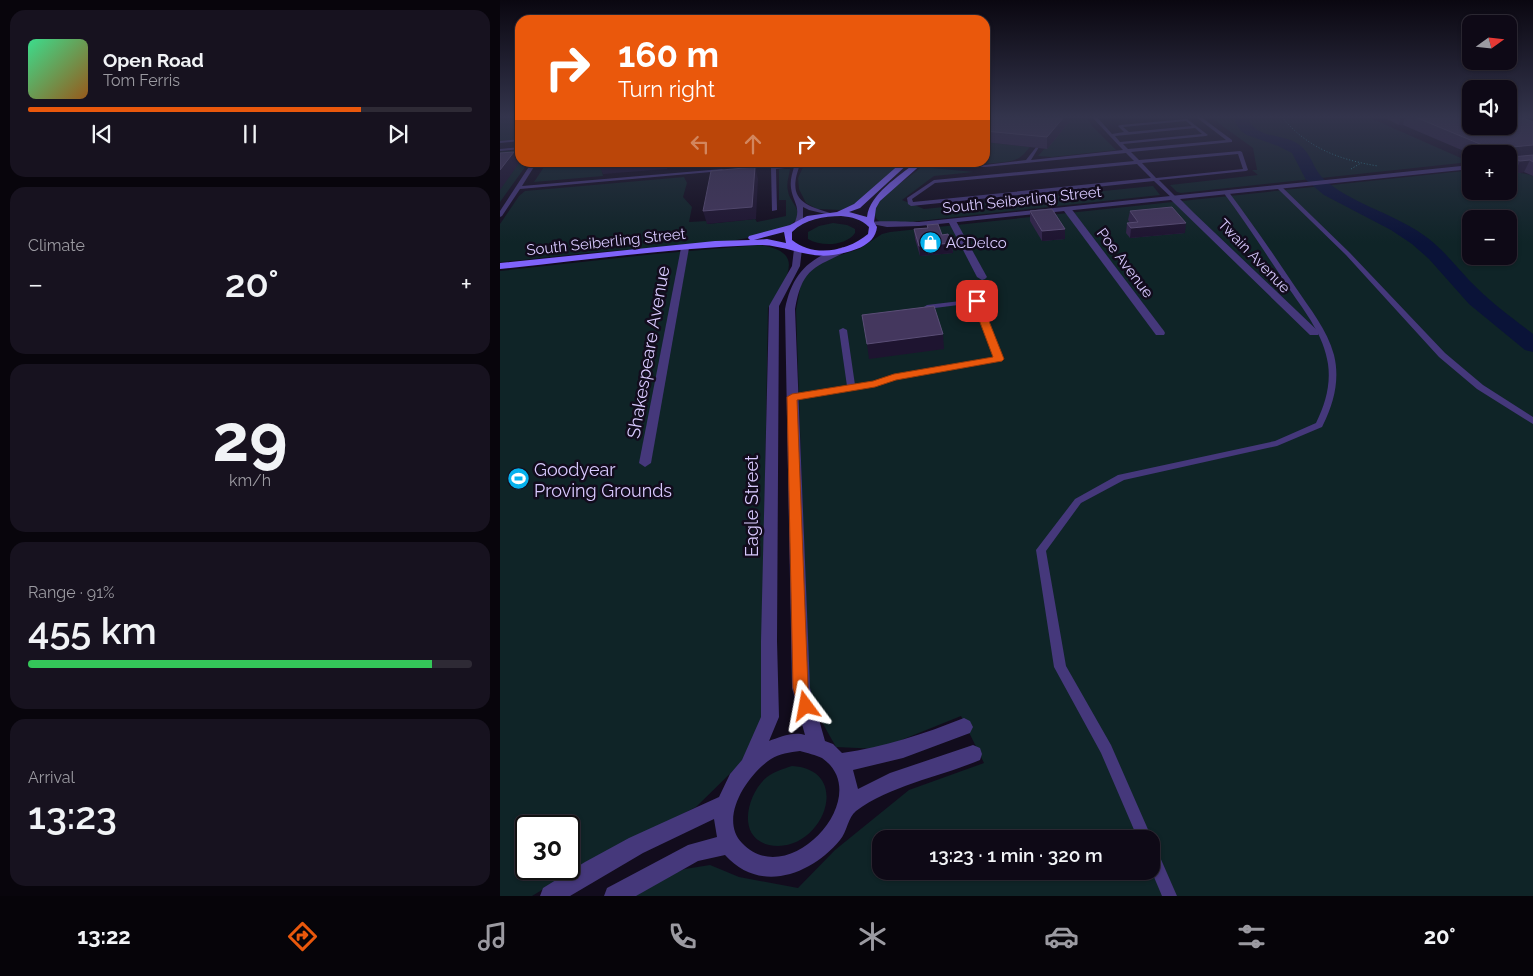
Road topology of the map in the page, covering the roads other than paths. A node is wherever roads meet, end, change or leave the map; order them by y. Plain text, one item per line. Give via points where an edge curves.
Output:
1 (1050, 159) edge
2 (1134, 159) edge
3 (1170, 159) edge
4 (1242, 159) edge
5 (1028, 161) joint
6 (1137, 162) junction
7 (990, 164) edge
8 (531, 167) edge
9 (751, 167) edge
10 (773, 167) edge
11 (798, 167) edge
12 (901, 167) edge
13 (916, 167) edge
14 (1462, 168) edge
15 (1156, 180) junction
16 (1279, 187) junction
17 (518, 188) junction
18 (1226, 192) junction
19 (1174, 198) junction
20 (800, 202) junction
21 (1067, 209) junction
22 (774, 210) dead end
23 (500, 214) edge
24 (834, 214) junction
25 (952, 221) junction
26 (870, 223) junction
27 (795, 225) junction
28 (904, 226) junction
29 (873, 233) junction
30 (715, 244) junction
31 (685, 248) junction
32 (797, 248) junction
33 (843, 250) junction
34 (500, 266) edge
35 (982, 277) dead end
36 (927, 307) edge
37 (843, 330) dead end
38 (1314, 332) dead end
39 (1160, 333) dead end
40 (851, 388) junction
41 (792, 397) junction
42 (1533, 421) edge
43 (645, 463) dead end
44 (964, 727) dead end
45 (817, 744) junction
46 (973, 754) dead end
47 (840, 762) junction
48 (749, 765) junction
49 (726, 804) junction
50 (847, 805) junction
51 (1141, 830) edge
52 (730, 844) junction
53 (1160, 873) edge
54 (551, 896) edge
55 (615, 896) edge
56 (1170, 896) edge

1 - 5 lane
2 - 6 lane
3 - 6 lane
4 - 15 lane via 1246,170
5 - 7 lane
6 - 15 lane
6 - 15 lane via 934,182 909,199 911,204
8 - 17 lane
9 - 17 lane
10 - 22 lane
11 - 20 lane via 793,182
12 - 24 main road via 857,206
13 - 26 main road via 876,200
14 - 16 street, South Seiberling Street
15 - 19 lane
16 - 18 street, South Seiberling Street
16 - 42 lane via 1348,254 1442,355 1480,387
17 - 23 lane
18 - 19 street, South Seiberling Street
18 - 51 lane via 1323,334 1330,357 1332,388 1329,405 1319,425 1277,443 1121,477 1078,501 1041,550 1060,667 1106,748
19 - 21 street, South Seiberling Street
19 - 38 street, Twain Avenue via 1286,309
20 - 24 lane
20 - 27 lane via 802,215
21 - 25 street, South Seiberling Street
21 - 39 street, Poe Avenue
24 - 26 main road via 856,216
24 - 27 main road, South Seiberling Street
25 - 28 street, South Seiberling Street
25 - 35 street
26 - 28 street, South Seiberling Street
26 - 29 main road
27 - 30 main road, South Seiberling Street
27 - 32 main road via 787,238
28 - 29 street, South Seiberling Street
29 - 33 main road, South Seiberling Street via 863,243
30 - 31 main road, South Seiberling Street
30 - 32 main road, South Seiberling Street via 766,242
31 - 34 main road, South Seiberling Street
31 - 43 street, Shakespeare Avenue
32 - 33 main road, South Seiberling Street via 818,252
32 - 48 street, Eagle Street via 796,266 774,306 769,631 772,688 770,717
33 - 41 street via 809,267 795,283 790,309
36 - 40 lane via 977,301 999,359 894,377
37 - 40 lane
40 - 41 lane
41 - 45 street via 801,688
44 - 47 street via 884,755
45 - 47 street via 833,753
45 - 48 street via 782,745
46 - 50 street via 890,782
47 - 50 street via 849,785
48 - 49 street via 735,783
49 - 52 street via 725,825
49 - 54 street via 659,834 580,876
50 - 52 street via 839,826 824,845 804,860 783,867 761,867 743,859
52 - 55 street via 695,852
53 - 56 lane

